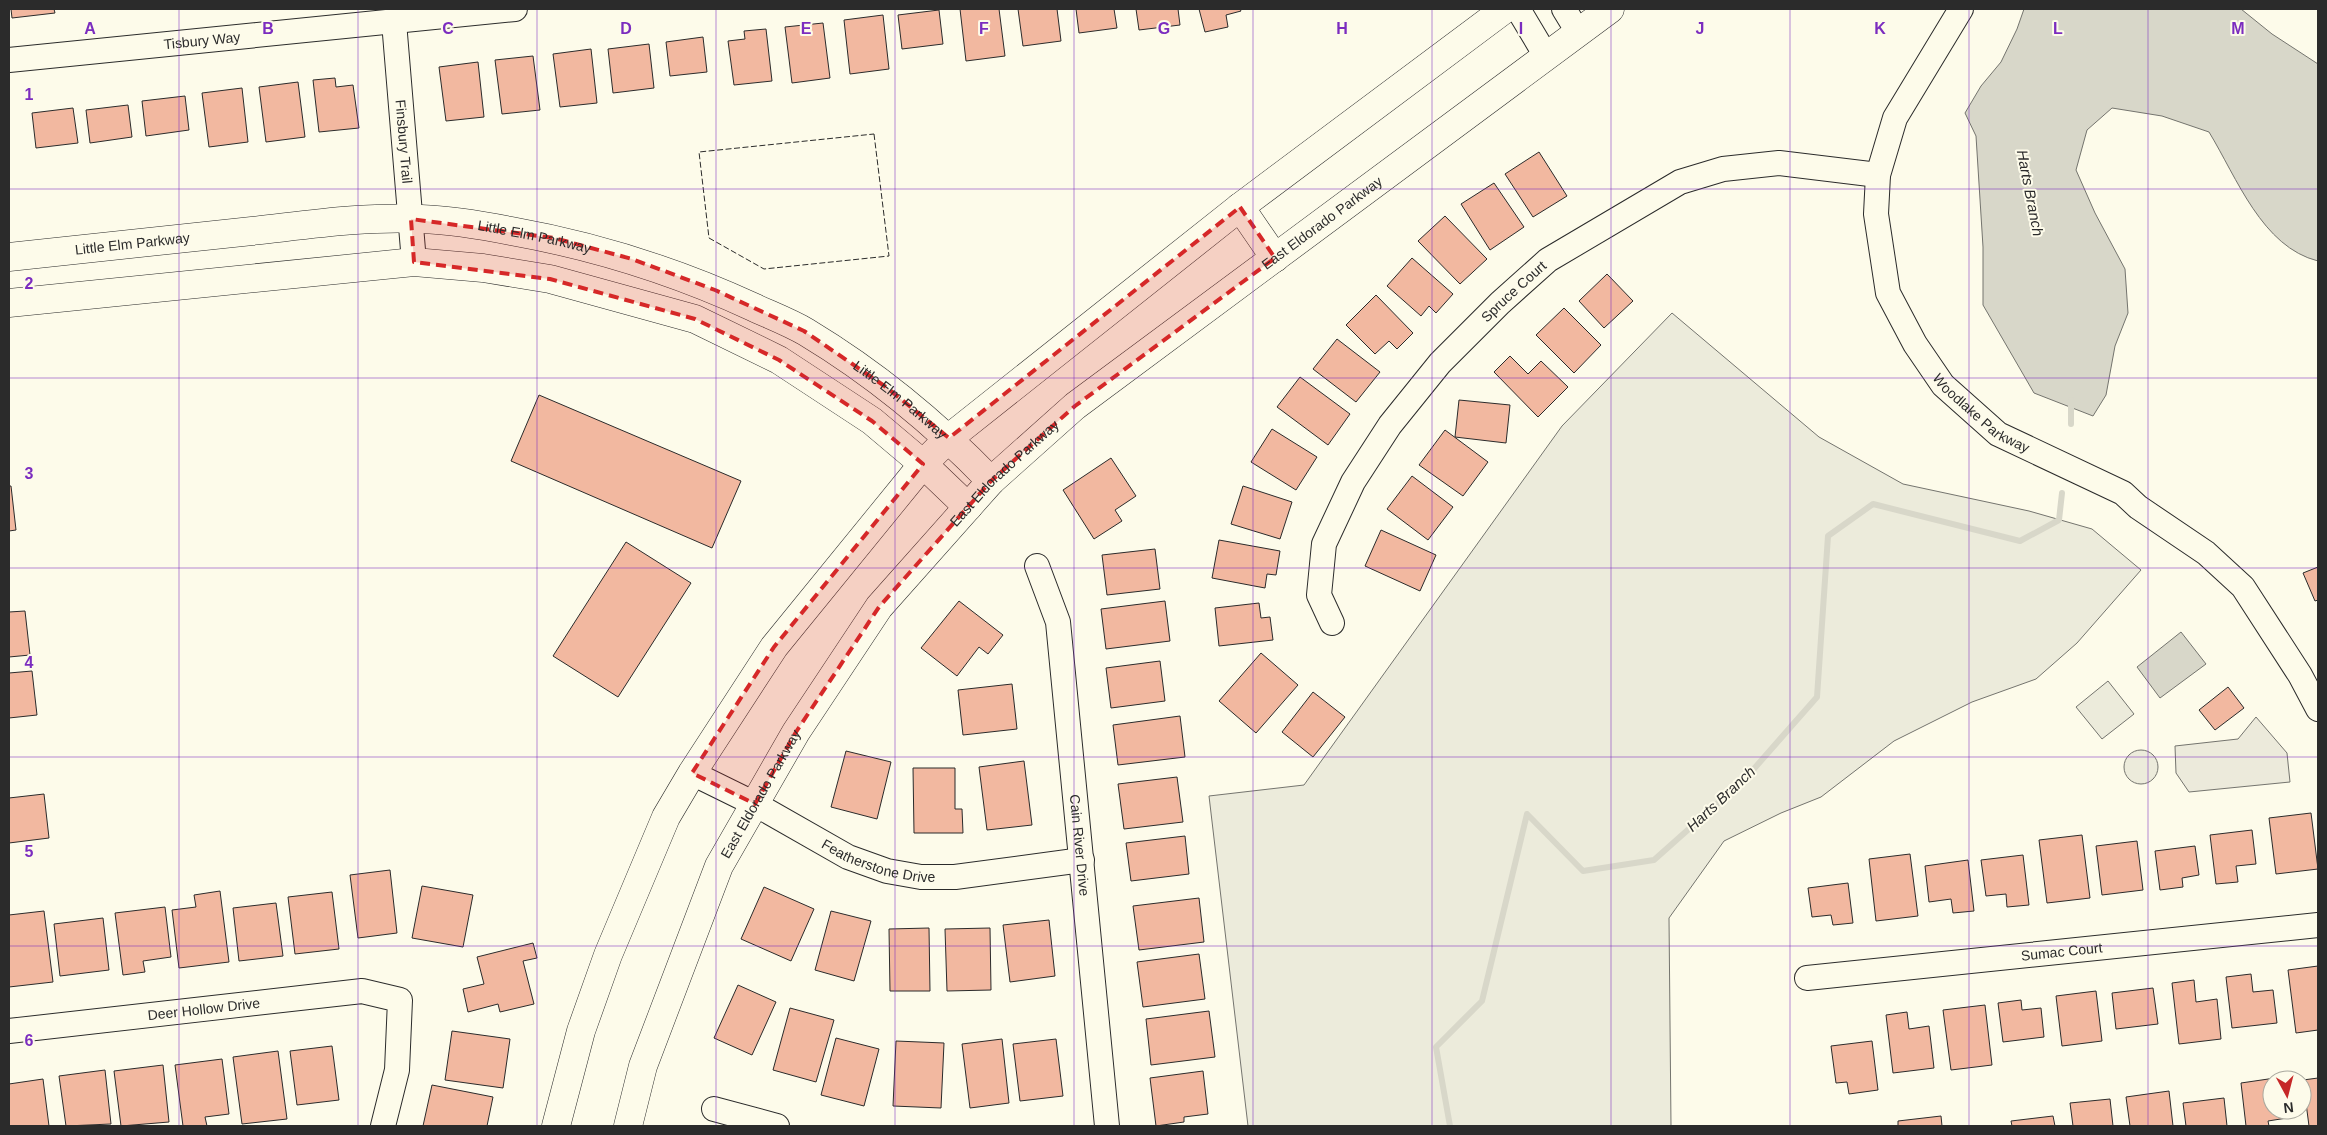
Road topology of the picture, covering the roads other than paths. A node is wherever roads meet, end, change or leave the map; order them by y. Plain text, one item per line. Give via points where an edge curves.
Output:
1 (515, 9) edge
2 (1505, 9) edge
3 (1518, 9) edge
4 (1564, 9) edge
5 (1610, 9) edge
6 (1961, 9) edge
7 (394, 22) junction
8 (1578, 32) junction
9 (1546, 56) junction
10 (9, 60) edge
11 (1878, 175) junction
12 (1240, 207) junction
13 (410, 219) junction
14 (9, 257) edge
15 (1275, 258) junction
16 (414, 262) junction
17 (9, 303) edge
18 (949, 438) junction
19 (923, 464) junction
20 (992, 481) junction
21 (968, 507) junction
22 (1037, 566) dead end
23 (1332, 623) dead end
24 (2309, 671) edge
25 (2318, 709) edge
26 (692, 773) junction
27 (755, 804) junction
28 (1082, 860) junction
29 (2318, 925) edge
30 (1807, 978) dead end
31 (9, 1031) edge
32 (714, 1109) dead end
33 (383, 1126) edge
34 (556, 1126) edge
35 (628, 1126) edge
36 (777, 1126) edge
37 (1106, 1126) edge

1 - 7 street, Tisbury Way
2 - 12 main road
3 - 9 street
4 - 8 street
5 - 8 main road, East Eldorado Parkway
6 - 11 street, Woodlake Parkway via 1895,118
7 - 10 street, Tisbury Way
7 - 13 street, Finsbury Trail
8 - 9 main road, East Eldorado Parkway
9 - 15 main road, East Eldorado Parkway
11 - 23 street, Spruce Court via 1779,163 1723,169 1680,182 1548,260 1440,363 1390,425 1354,482 1324,544 1319,595
11 - 24 street, Woodlake Parkway via 1876,214 1888,293 1915,344 1943,385 1998,434 2123,493 2138,507 2206,553 2244,587
12 - 15 main road
12 - 18 main road
13 - 14 main road, Little Elm Parkway via 324,223
13 - 16 street, Finsbury Trail
13 - 18 main road, Little Elm Parkway via 554,238 632,259 715,290 804,331 886,387
15 - 20 main road, East Eldorado Parkway via 1075,406
16 - 17 main road
16 - 19 main road via 550,278 696,319 779,360 872,421
18 - 19 main road
18 - 20 main road, Little Elm Parkway
19 - 21 main road
19 - 26 main road via 774,648
20 - 21 main road, East Eldorado Parkway
21 - 27 main road, East Eldorado Parkway via 879,607 796,732
22 - 28 street, Cain River Drive via 1058,622
24 - 25 street, Woodlake Parkway
26 - 27 street, Featherstone Drive
26 - 34 main road via 666,817 608,955 581,1031
27 - 28 street, Featherstone Drive via 848,857 912,876 955,877
27 - 35 main road, East Eldorado Parkway via 719,866 643,1066
28 - 37 street, Cain River Drive
29 - 30 street, Sumac Court
31 - 33 street, Deer Hollow Drive via 362,991 400,1000 397,1070
32 - 36 street

